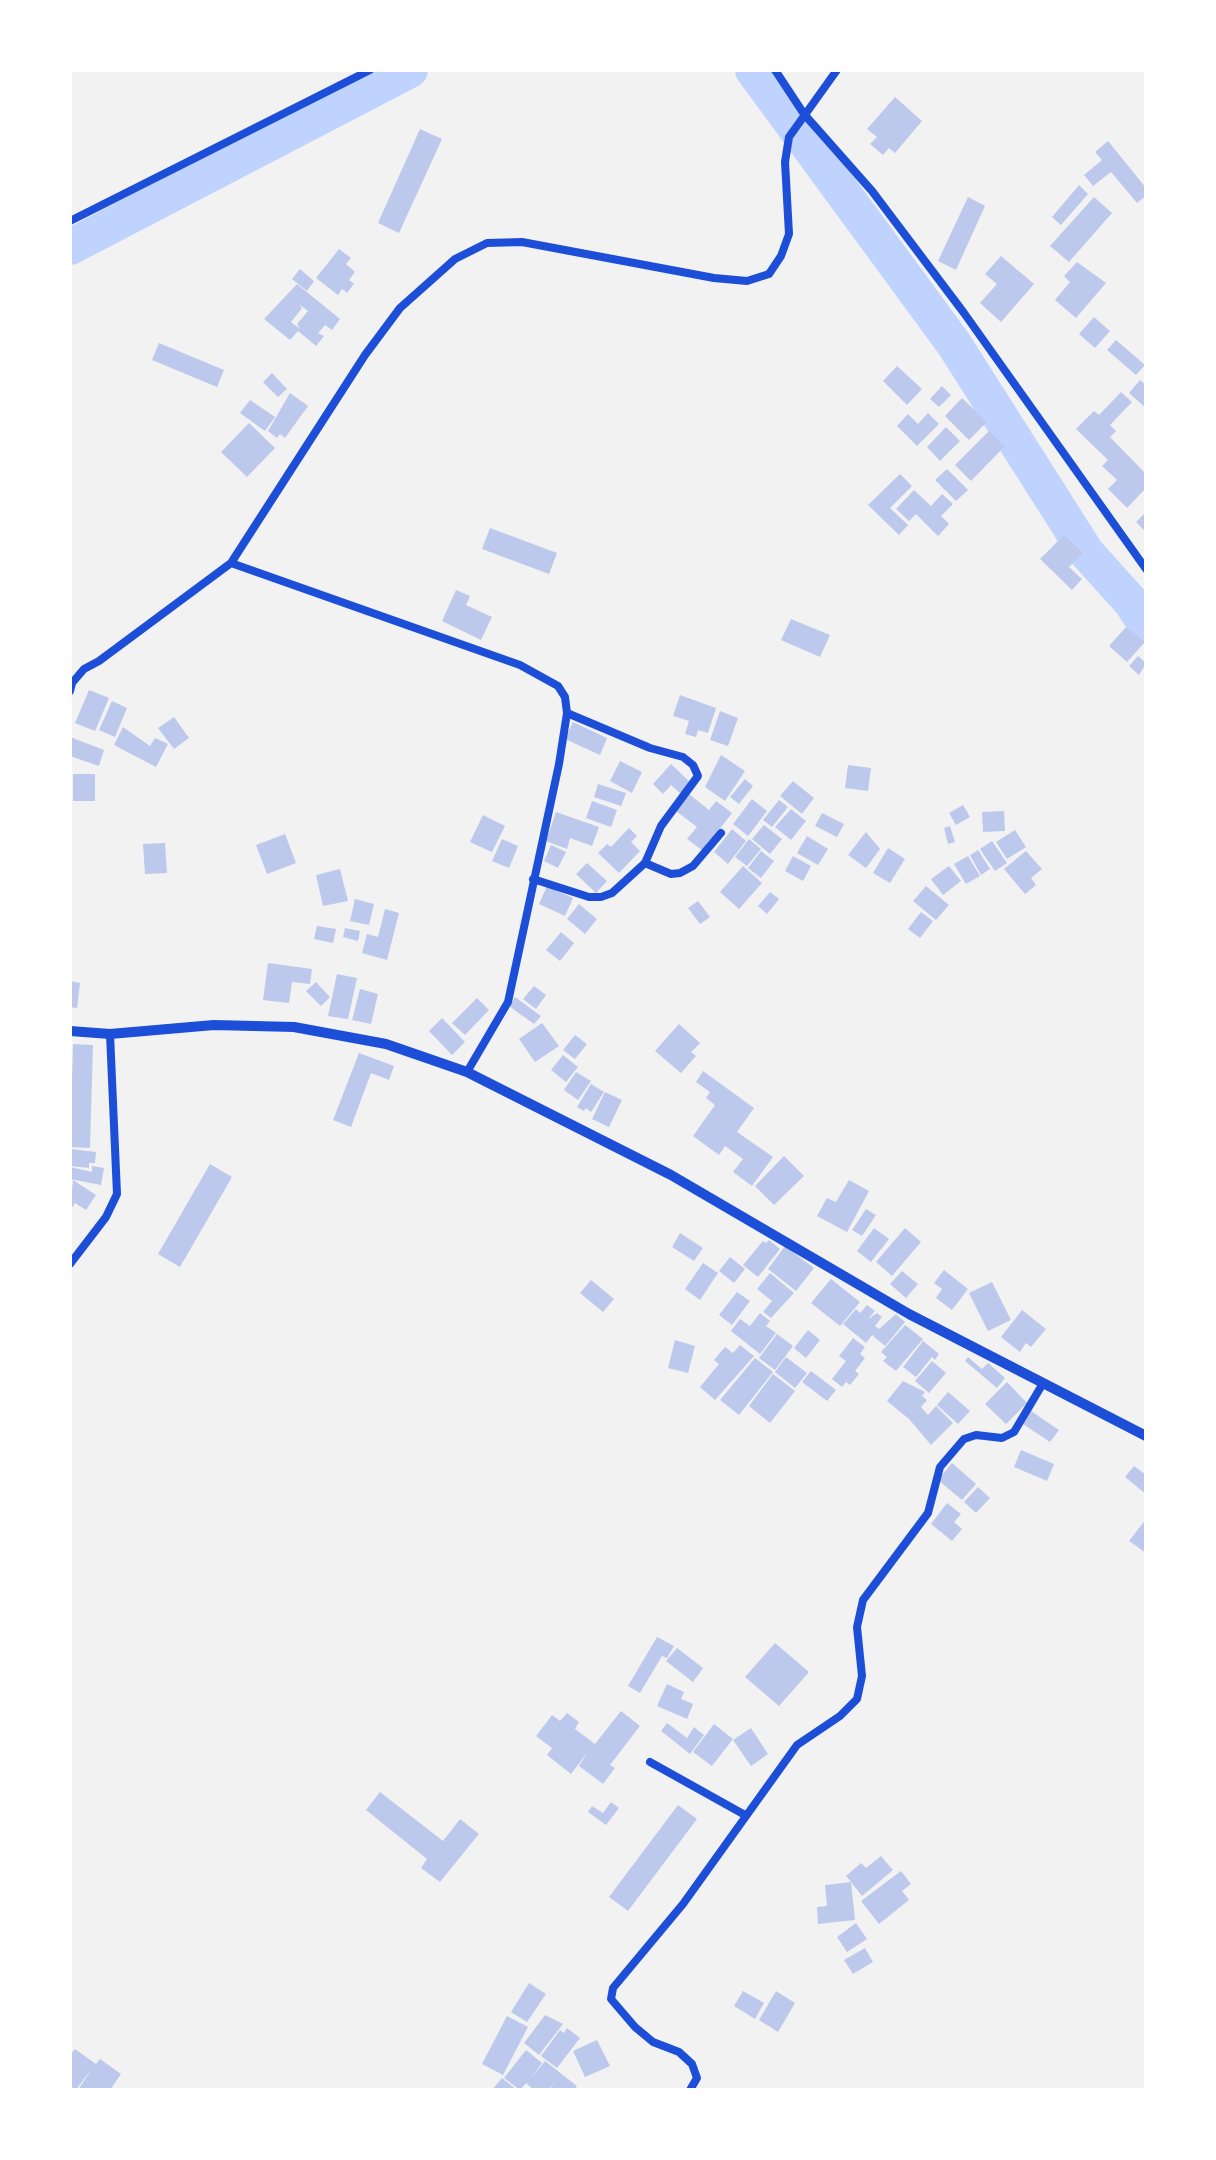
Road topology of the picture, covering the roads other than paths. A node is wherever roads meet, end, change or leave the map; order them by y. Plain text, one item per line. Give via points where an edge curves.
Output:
1 (370, 70) edge
2 (775, 70) edge
3 (837, 70) edge
4 (802, 118) junction
5 (70, 221) edge
6 (231, 563) junction
7 (1146, 569) edge
8 (70, 691) edge
9 (567, 713) junction
10 (721, 833) dead end
11 (645, 863) junction
12 (533, 879) junction
13 (70, 1031) edge
14 (110, 1034) junction
15 (467, 1072) junction
16 (70, 1264) edge
17 (1042, 1385) junction
18 (1146, 1436) edge
19 (650, 1762) dead end
20 (745, 1815) junction
21 (690, 2090) edge

1 - 5 street
2 - 4 street
3 - 4 street
4 - 6 street via 789,137 785,162 789,234 769,274 747,281 714,278 522,242 487,243 455,259 400,308 365,355
4 - 7 street via 872,191
6 - 8 street via 84,669
6 - 9 street via 520,665 558,686
9 - 11 street via 693,765 698,776 661,826
9 - 12 street
10 - 11 street via 693,866 680,873
11 - 12 street via 601,897
12 - 15 street via 508,1002
13 - 14 street
14 - 15 street via 214,1025 294,1027 386,1044
14 - 16 street via 117,1194
15 - 17 street via 671,1175
17 - 18 street
17 - 20 street via 1014,1432 1002,1438 964,1439 940,1467 928,1513 863,1600 857,1627 862,1676 857,1699 797,1745
19 - 20 street
20 - 21 street via 683,1904 610,1994 647,2038 673,2048 692,2064 697,2078

